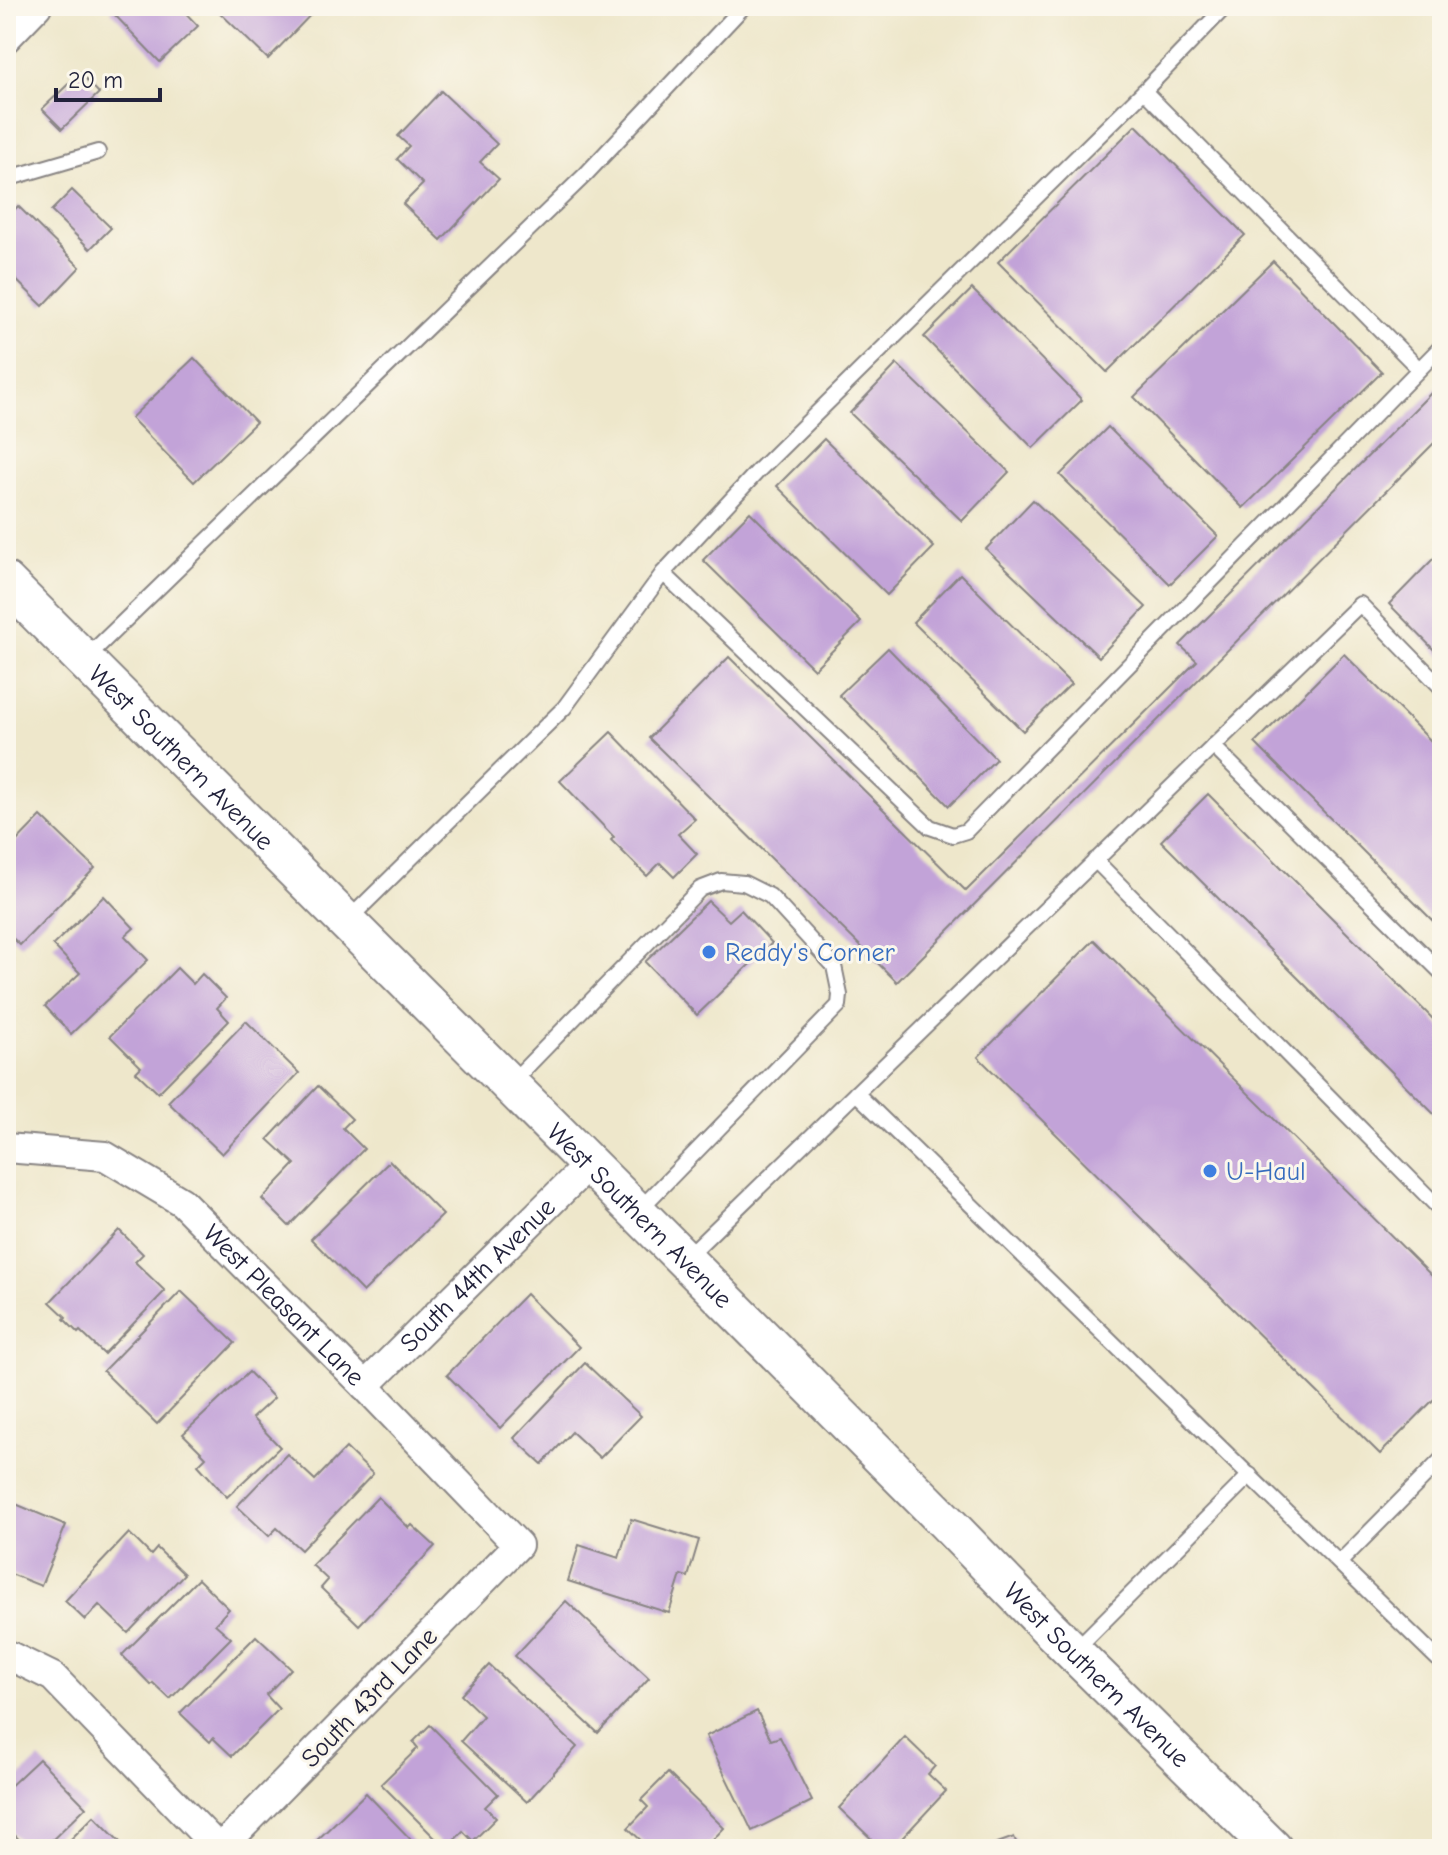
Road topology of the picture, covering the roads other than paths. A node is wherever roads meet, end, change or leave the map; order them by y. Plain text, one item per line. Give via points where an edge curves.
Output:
1 (37, 6) edge
2 (744, 6) edge
3 (1226, 6) edge
4 (6, 38) edge
5 (1144, 91) junction
6 (98, 152) dead end
7 (6, 184) edge
8 (1442, 346) edge
9 (1419, 369) junction
10 (663, 573) junction
11 (6, 582) edge
12 (85, 660) junction
13 (1442, 688) edge
14 (1213, 746) junction
15 (1095, 860) junction
16 (347, 921) junction
17 (1442, 973) edge
18 (509, 1084) junction
19 (856, 1093) junction
20 (6, 1148) edge
21 (589, 1164) junction
22 (1442, 1211) edge
23 (637, 1212) junction
24 (684, 1260) junction
25 (365, 1386) junction
26 (1442, 1459) edge
27 (1250, 1475) junction
28 (518, 1545) joint
29 (1340, 1562) junction
30 (1073, 1652) junction
31 (6, 1654) edge
32 (1442, 1663) edge
33 (219, 1849) edge
34 (1273, 1849) edge

1 - 4 street
2 - 12 lane via 586,174
3 - 5 lane
5 - 9 lane
5 - 10 lane via 758,471
6 - 7 lane via 13,177
8 - 9 lane
9 - 10 lane via 977,820 953,835 930,827
10 - 16 lane via 564,708
11 - 12 main road, West Southern Avenue
12 - 16 main road, West Southern Avenue
13 - 14 lane via 1360,604
14 - 15 lane
14 - 17 lane
15 - 19 lane
15 - 22 lane
16 - 18 main road, West Southern Avenue
18 - 21 main road, West Southern Avenue
18 - 23 lane via 700,889 721,881 744,883 770,896 834,966 839,1005
19 - 24 lane
19 - 27 lane
20 - 25 street, West Pleasant Lane via 105,1156 182,1202
21 - 23 main road, West Southern Avenue
21 - 25 street, South 44th Avenue
23 - 24 main road, West Southern Avenue
24 - 30 main road, West Southern Avenue
25 - 28 street, West Pleasant Lane
26 - 29 lane
27 - 29 lane
27 - 30 lane
28 - 33 street, South 43rd Lane
29 - 32 lane
30 - 34 main road, West Southern Avenue
31 - 33 street via 53,1677

